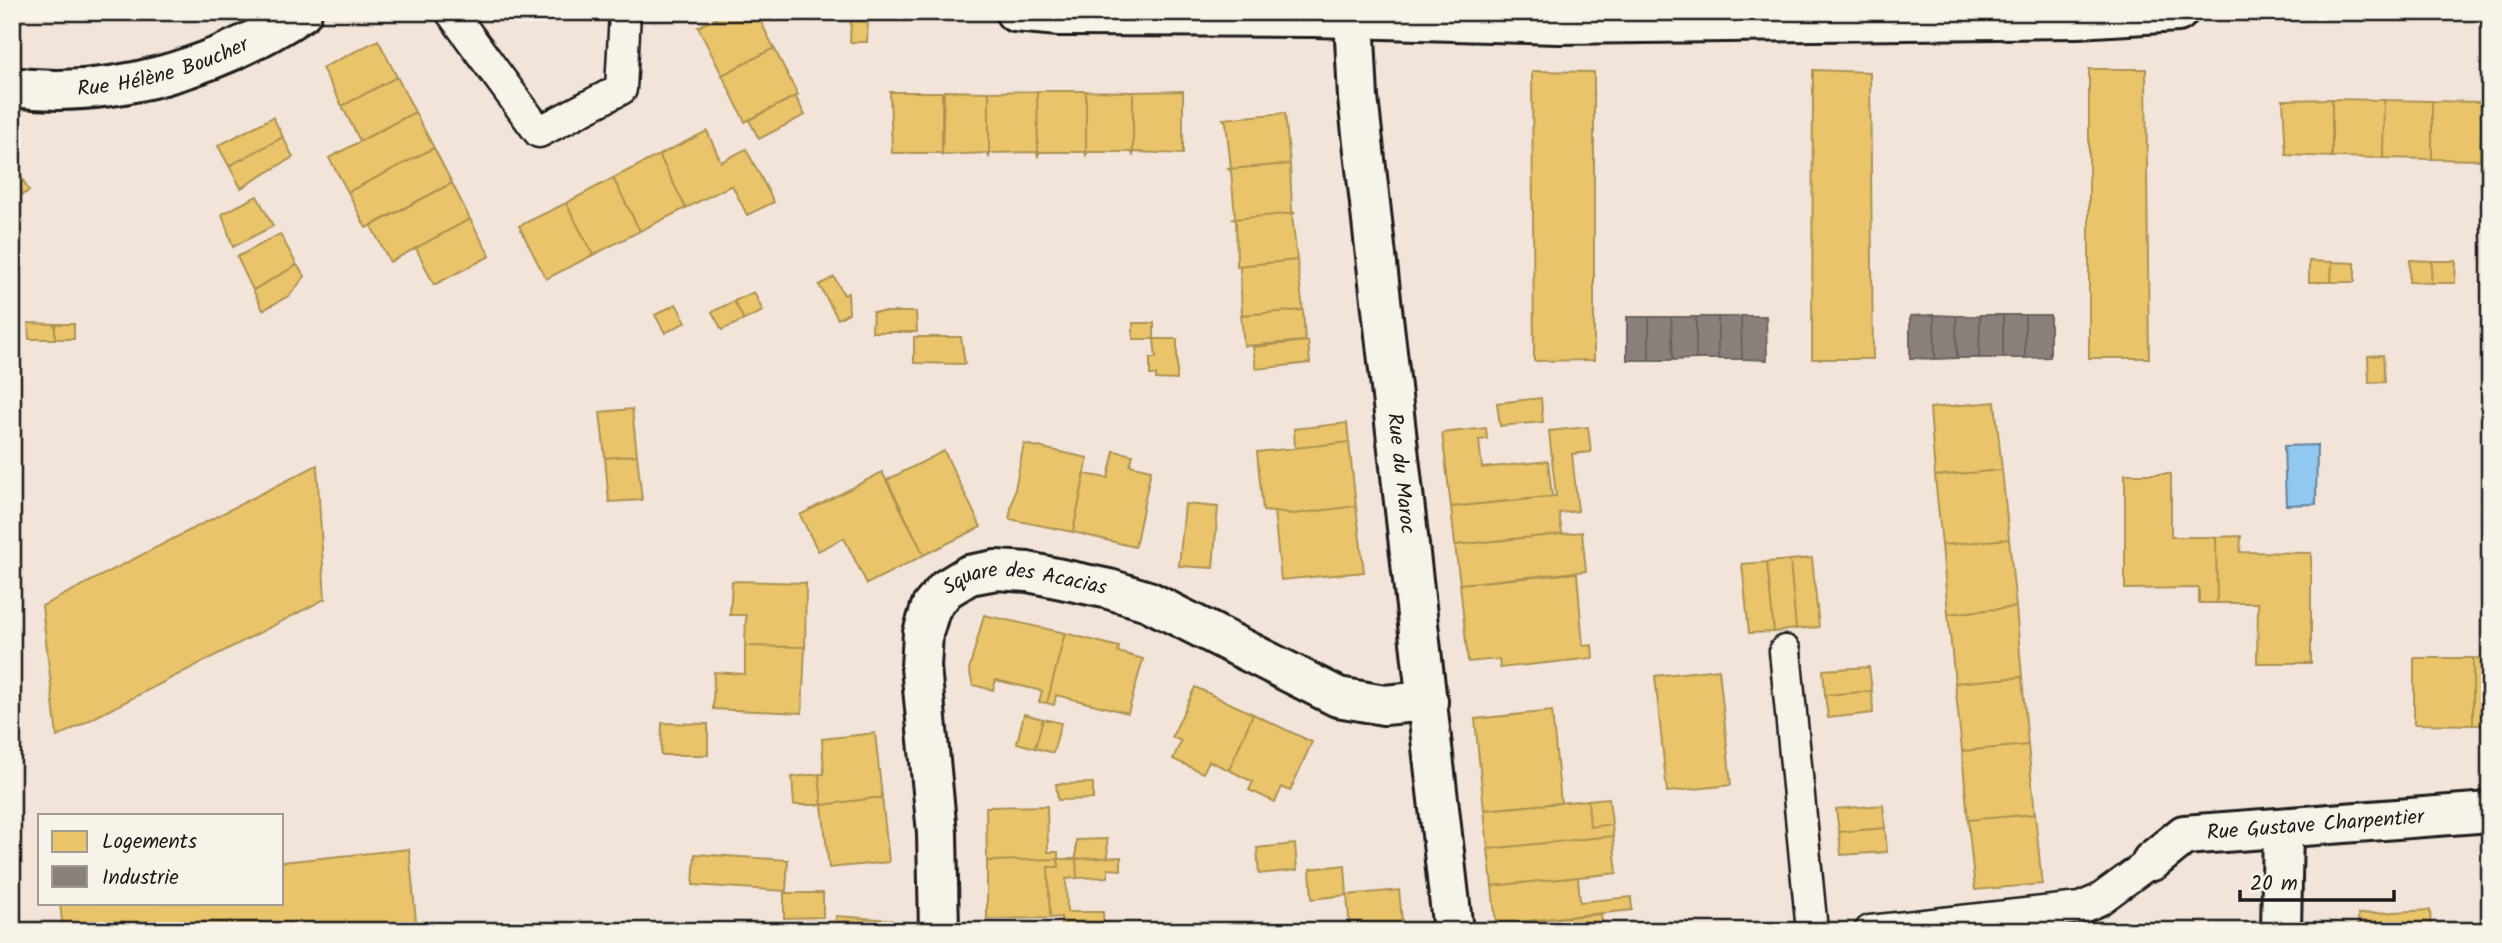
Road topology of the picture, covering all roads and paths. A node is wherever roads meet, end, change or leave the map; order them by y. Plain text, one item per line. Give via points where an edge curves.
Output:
1 (302, 12) edge
2 (451, 12) edge
3 (625, 12) edge
4 (1015, 12) edge
5 (2178, 12) edge
6 (2077, 15) edge
7 (1354, 18) junction
8 (1479, 18) edge
9 (12, 87) edge
10 (1785, 651) dead end
11 (1428, 701) junction
12 (2490, 812) edge
13 (2283, 828) junction
14 (2152, 861) joint
15 (939, 931) edge
16 (1453, 931) edge
17 (1812, 931) edge
18 (1870, 931) edge
19 (2281, 931) edge

1 - 9 street, Rue Hélène Boucher via 245,45 181,71 92,87
2 - 3 lane via 539,132 621,89
4 - 7 street
5 - 6 street
6 - 8 street via 1559,24
7 - 8 street
7 - 11 street, Rue du Maroc via 1358,98
10 - 17 lane
11 - 15 street, Square des Acacias via 1384,705 1338,697 1148,601 1109,589 1028,572 996,570 969,575 946,589 932,607 923,632 921,667 937,833
11 - 16 street, Rue du Maroc
12 - 13 street, Rue Gustave Charpentier
13 - 14 street, Rue Gustave Charpentier via 2184,835
13 - 19 street
14 - 18 lane via 2099,900 2080,908

